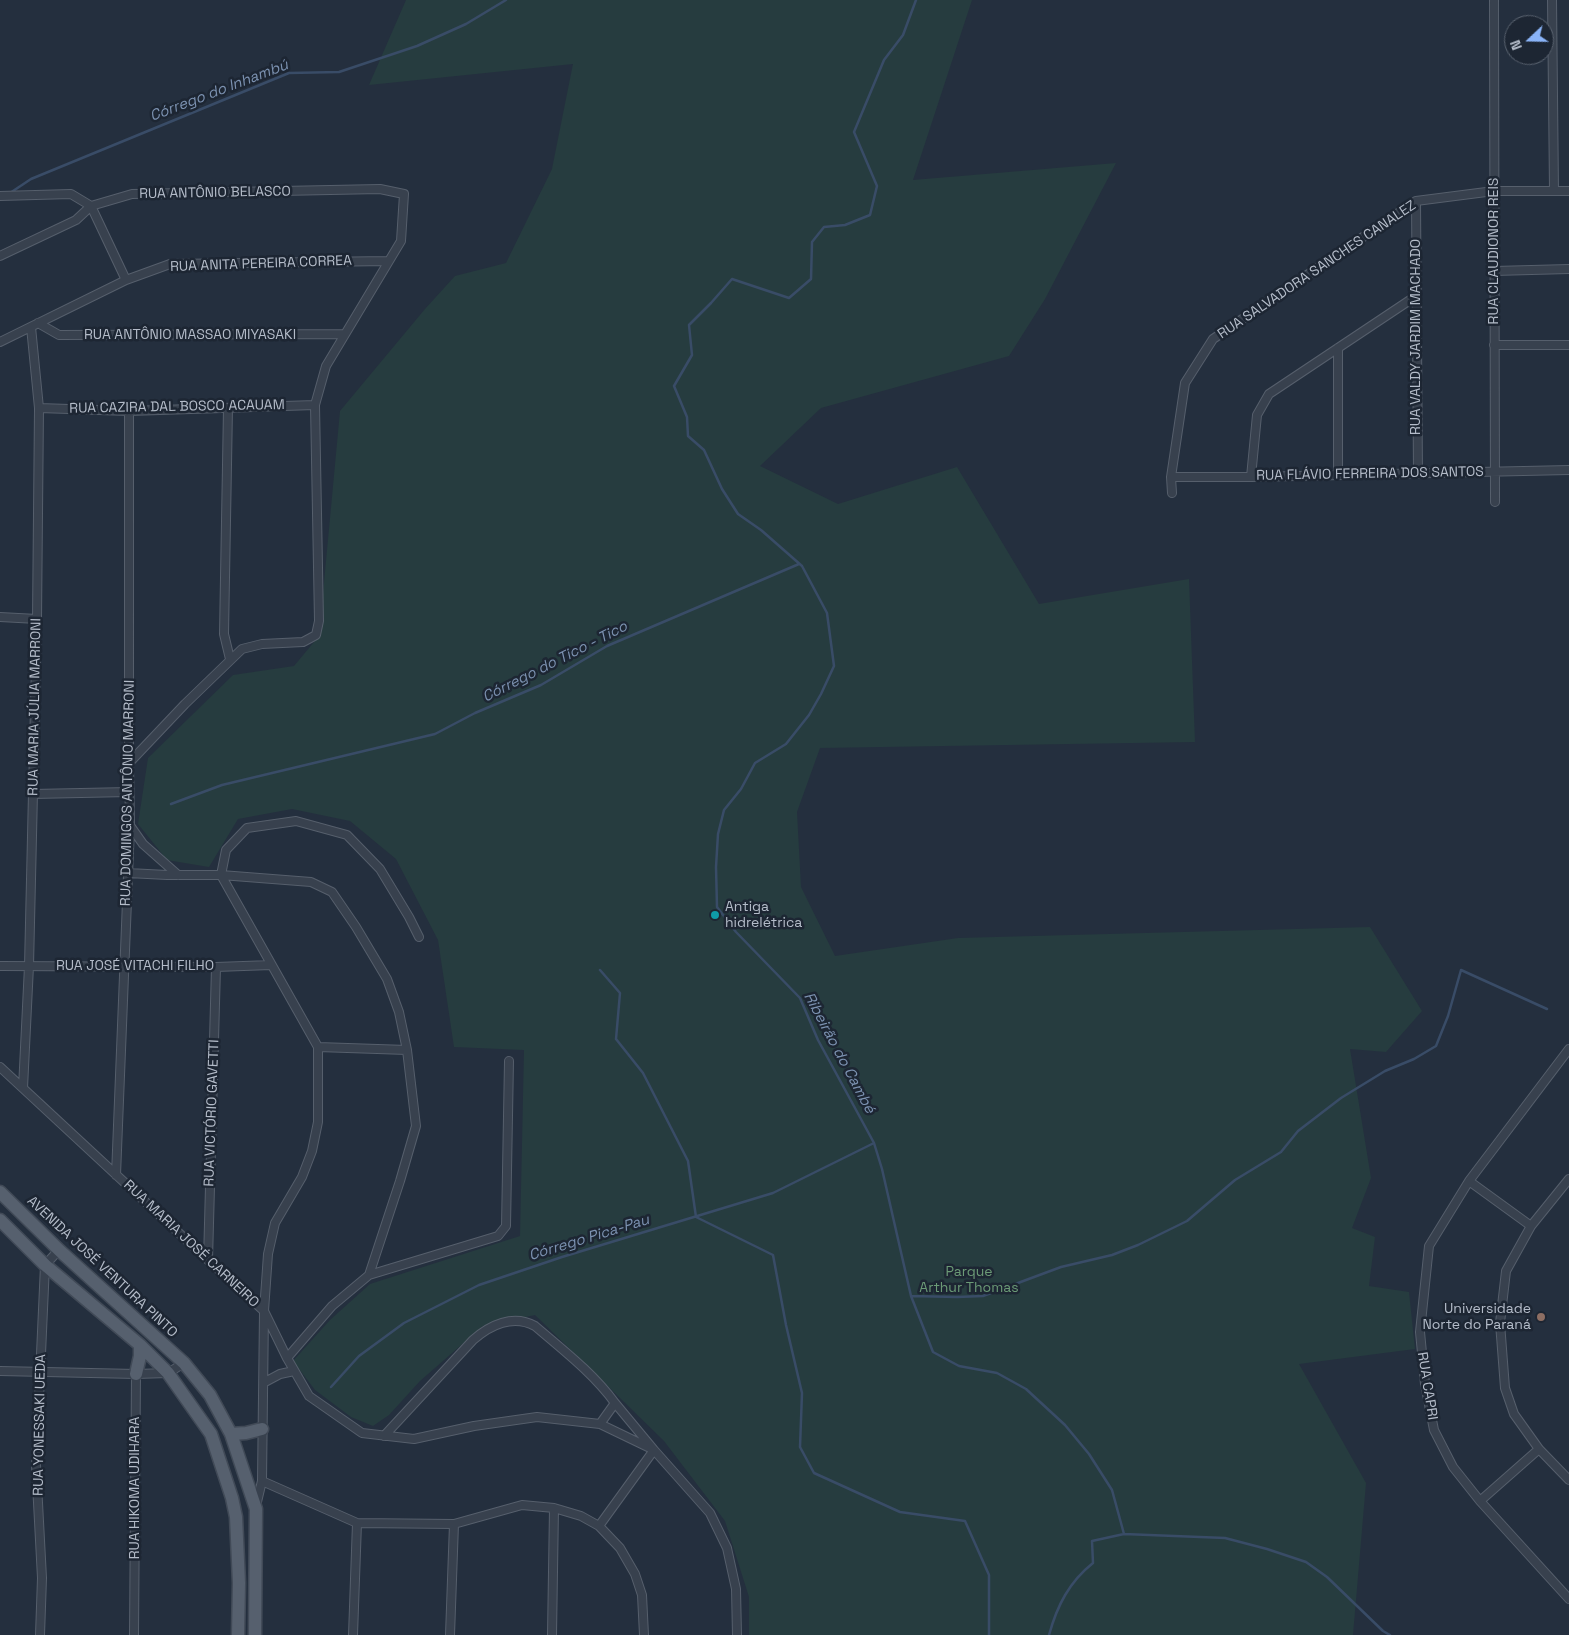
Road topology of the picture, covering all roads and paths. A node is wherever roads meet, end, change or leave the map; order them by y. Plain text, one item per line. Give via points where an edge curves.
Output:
1 (1494, 0) edge
2 (1552, 0) edge
3 (1494, 191) junction
4 (1554, 191) junction
5 (1569, 191) edge
6 (0, 196) edge
7 (1416, 201) junction
8 (91, 206) junction
9 (0, 256) edge
10 (388, 261) junction
11 (1569, 269) edge
12 (1494, 271) junction
13 (126, 280) junction
14 (1416, 296) junction
15 (35, 325) junction
16 (344, 334) junction
17 (0, 342) edge
18 (1494, 345) junction
19 (1569, 345) edge
20 (1338, 348) junction
21 (315, 405) junction
22 (39, 408) junction
23 (228, 408) junction
24 (130, 411) junction
25 (1569, 470) edge
26 (1495, 471) junction
27 (1418, 472) junction
28 (1338, 474) junction
29 (1251, 476) junction
30 (1172, 477) junction
31 (1172, 493) dead end
32 (1494, 502) dead end
33 (0, 617) edge
34 (37, 619) junction
35 (230, 659) junction
36 (129, 762) junction
37 (129, 792) junction
38 (33, 794) junction
39 (130, 826) junction
40 (128, 873) junction
41 (178, 875) junction
42 (221, 875) junction
43 (419, 937) dead end
44 (271, 965) junction
45 (0, 966) edge
46 (28, 966) junction
47 (124, 966) junction
48 (216, 967) junction
49 (318, 1048) junction
50 (407, 1050) junction
51 (1569, 1050) edge
52 (509, 1061) dead end
53 (0, 1067) edge
54 (23, 1088) junction
55 (116, 1175) junction
56 (1569, 1179) edge
57 (1469, 1181) junction
58 (0, 1192) edge
59 (0, 1220) edge
60 (1531, 1226) junction
61 (59, 1250) junction
62 (208, 1260) junction
63 (45, 1265) junction
64 (370, 1275) junction
65 (264, 1311) junction
66 (140, 1345) junction
67 (287, 1358) junction
68 (184, 1363) junction
69 (0, 1371) edge
70 (294, 1371) junction
71 (40, 1372) junction
72 (168, 1373) junction
73 (136, 1374) junction
74 (265, 1382) junction
75 (616, 1403) junction
76 (600, 1424) junction
77 (262, 1429) junction
78 (231, 1434) junction
79 (384, 1436) junction
80 (1539, 1449) junction
81 (654, 1450) junction
82 (1569, 1480) edge
83 (262, 1481) junction
84 (1480, 1501) junction
85 (554, 1508) junction
86 (256, 1509) junction
87 (356, 1523) junction
88 (454, 1524) junction
89 (599, 1526) junction
90 (1569, 1599) edge
91 (40, 1635) edge
92 (134, 1635) edge
93 (238, 1635) edge
94 (255, 1635) edge
95 (353, 1635) edge
96 (450, 1635) edge
97 (552, 1635) edge
98 (644, 1635) edge
99 (736, 1635) edge

1 - 3 street, RUA CLAUDIONOR REIS
2 - 4 street
3 - 4 street, RUA SALVADORA SANCHES CANALEZ
3 - 7 street, RUA SALVADORA SANCHES CANALEZ
3 - 12 street, RUA CLAUDIONOR REIS
4 - 5 street, RUA SALVADORA SANCHES CANALEZ
6 - 8 street via 71,194
7 - 14 street, RUA VALDY JARDIM MACHADO
7 - 30 street, RUA SALVADORA SANCHES CANALEZ via 1213,339 1185,383
8 - 9 street via 76,220
8 - 10 street, RUA ANTÔNIO BELASCO via 132,194 380,189 404,194 401,241
8 - 13 street
10 - 13 street, RUA ANITA PEREIRA CORREA via 170,264
10 - 16 street
11 - 12 street
12 - 18 street, RUA CLAUDIONOR REIS
13 - 15 street, RUA ANITA PEREIRA CORREA
14 - 20 street
14 - 27 street, RUA VALDY JARDIM MACHADO
15 - 16 street, RUA ANTÔNIO MASSAO MIYASAKI via 59,335
15 - 17 street, RUA ANITA PEREIRA CORREA
15 - 22 street, RUA MARIA JÚLIA MARRONI
16 - 21 street via 326,366
18 - 19 street
18 - 26 street, RUA CLAUDIONOR REIS
20 - 28 street
20 - 29 street via 1269,394 1257,416
21 - 23 street, RUA CAZIRA DAL BOSCO ACAUAM
21 - 35 street via 319,621 316,636 303,642 247,647
22 - 24 street, RUA CAZIRA DAL BOSCO ACAUAM
22 - 34 street, RUA MARIA JÚLIA MARRONI
23 - 24 street, RUA CAZIRA DAL BOSCO ACAUAM
23 - 35 street via 224,634
24 - 36 street, RUA DOMINGOS ANTÔNIO MARRONI
25 - 26 street, RUA FLÁVIO FERREIRA DOS SANTOS
26 - 27 street, RUA FLÁVIO FERREIRA DOS SANTOS
26 - 32 street, RUA CLAUDIONOR REIS
27 - 28 street, RUA FLÁVIO FERREIRA DOS SANTOS
28 - 29 street, RUA FLÁVIO FERREIRA DOS SANTOS
29 - 30 street, RUA FLÁVIO FERREIRA DOS SANTOS
30 - 31 street, RUA SALVADORA SANCHES CANALEZ
33 - 34 street
34 - 38 street, RUA MARIA JÚLIA MARRONI
35 - 36 street
36 - 37 street, RUA DOMINGOS ANTÔNIO MARRONI
37 - 38 street
37 - 39 street, RUA DOMINGOS ANTÔNIO MARRONI
38 - 46 street, RUA MARIA JÚLIA MARRONI
39 - 40 street, RUA DOMINGOS ANTÔNIO MARRONI
39 - 41 street via 143,844
40 - 41 street
40 - 47 street, RUA DOMINGOS ANTÔNIO MARRONI
41 - 42 street
42 - 43 street via 226,850 247,828 296,821 347,835 380,869
42 - 44 street
42 - 50 street via 310,882 332,892 387,979 399,1012
44 - 48 street, RUA JOSÉ VITACHI FILHO
44 - 49 street
45 - 46 street, RUA JOSÉ VITACHI FILHO
46 - 47 street, RUA JOSÉ VITACHI FILHO
46 - 54 street, RUA MARIA JÚLIA MARRONI
47 - 48 street, RUA JOSÉ VITACHI FILHO
47 - 55 street, RUA DOMINGOS ANTÔNIO MARRONI
48 - 62 street, RUA VICTÓRIO GAVETTI
49 - 50 street
49 - 65 street via 318,1122 302,1177 275,1223 268,1254
50 - 64 street via 416,1126
51 - 57 street, RUA CAPRI
52 - 64 street via 506,1226 498,1236
53 - 54 street, RUA MARIA JOSÉ CARNEIRO
54 - 55 street, RUA MARIA JOSÉ CARNEIRO
55 - 62 street, RUA MARIA JOSÉ CARNEIRO
56 - 60 street
57 - 60 street
57 - 84 street, RUA CAPRI via 1428,1246 1420,1332 1434,1430 1453,1467
58 - 61 main road, AVENIDA JOSÉ VENTURA PINTO
59 - 63 main road
60 - 80 street via 1506,1271 1500,1323 1505,1388 1514,1414
61 - 63 street
61 - 68 main road, AVENIDA JOSÉ VENTURA PINTO
62 - 65 street, RUA MARIA JOSÉ CARNEIRO
63 - 66 main road
63 - 71 street, RUA YONESSAKI UEDA
64 - 67 street via 332,1306
65 - 67 street, RUA MARIA JOSÉ CARNEIRO
65 - 74 street
66 - 72 main road
66 - 73 main road
67 - 70 street, RUA MARIA JOSÉ CARNEIRO
68 - 72 street
68 - 78 main road, AVENIDA JOSÉ VENTURA PINTO via 210,1395
69 - 71 street
70 - 74 street
70 - 79 street, RUA MARIA JOSÉ CARNEIRO via 309,1396 362,1433
71 - 73 street
71 - 91 street, RUA YONESSAKI UEDA via 36,1465 42,1578
72 - 73 street
72 - 93 main road via 211,1434 232,1498 239,1583
73 - 92 street, RUA HIKOMA UDIHARA
74 - 77 street
75 - 76 street
75 - 79 street via 574,1359 535,1326 517,1319 481,1332
75 - 81 street
76 - 79 street, RUA MARIA JOSÉ CARNEIRO via 536,1417 414,1439
76 - 81 street, RUA MARIA JOSÉ CARNEIRO
77 - 78 main road
77 - 83 street
78 - 86 main road, AVENIDA JOSÉ VENTURA PINTO
80 - 82 street
80 - 84 street
81 - 89 street
81 - 99 street via 710,1513 727,1548 736,1589
83 - 86 street
83 - 87 street
84 - 90 street, RUA CAPRI
85 - 88 street via 522,1505
85 - 89 street via 581,1516
85 - 97 street
86 - 94 main road, AVENIDA JOSÉ VENTURA PINTO
87 - 88 street
87 - 95 street
88 - 96 street
89 - 98 street via 620,1548 635,1574 642,1595

